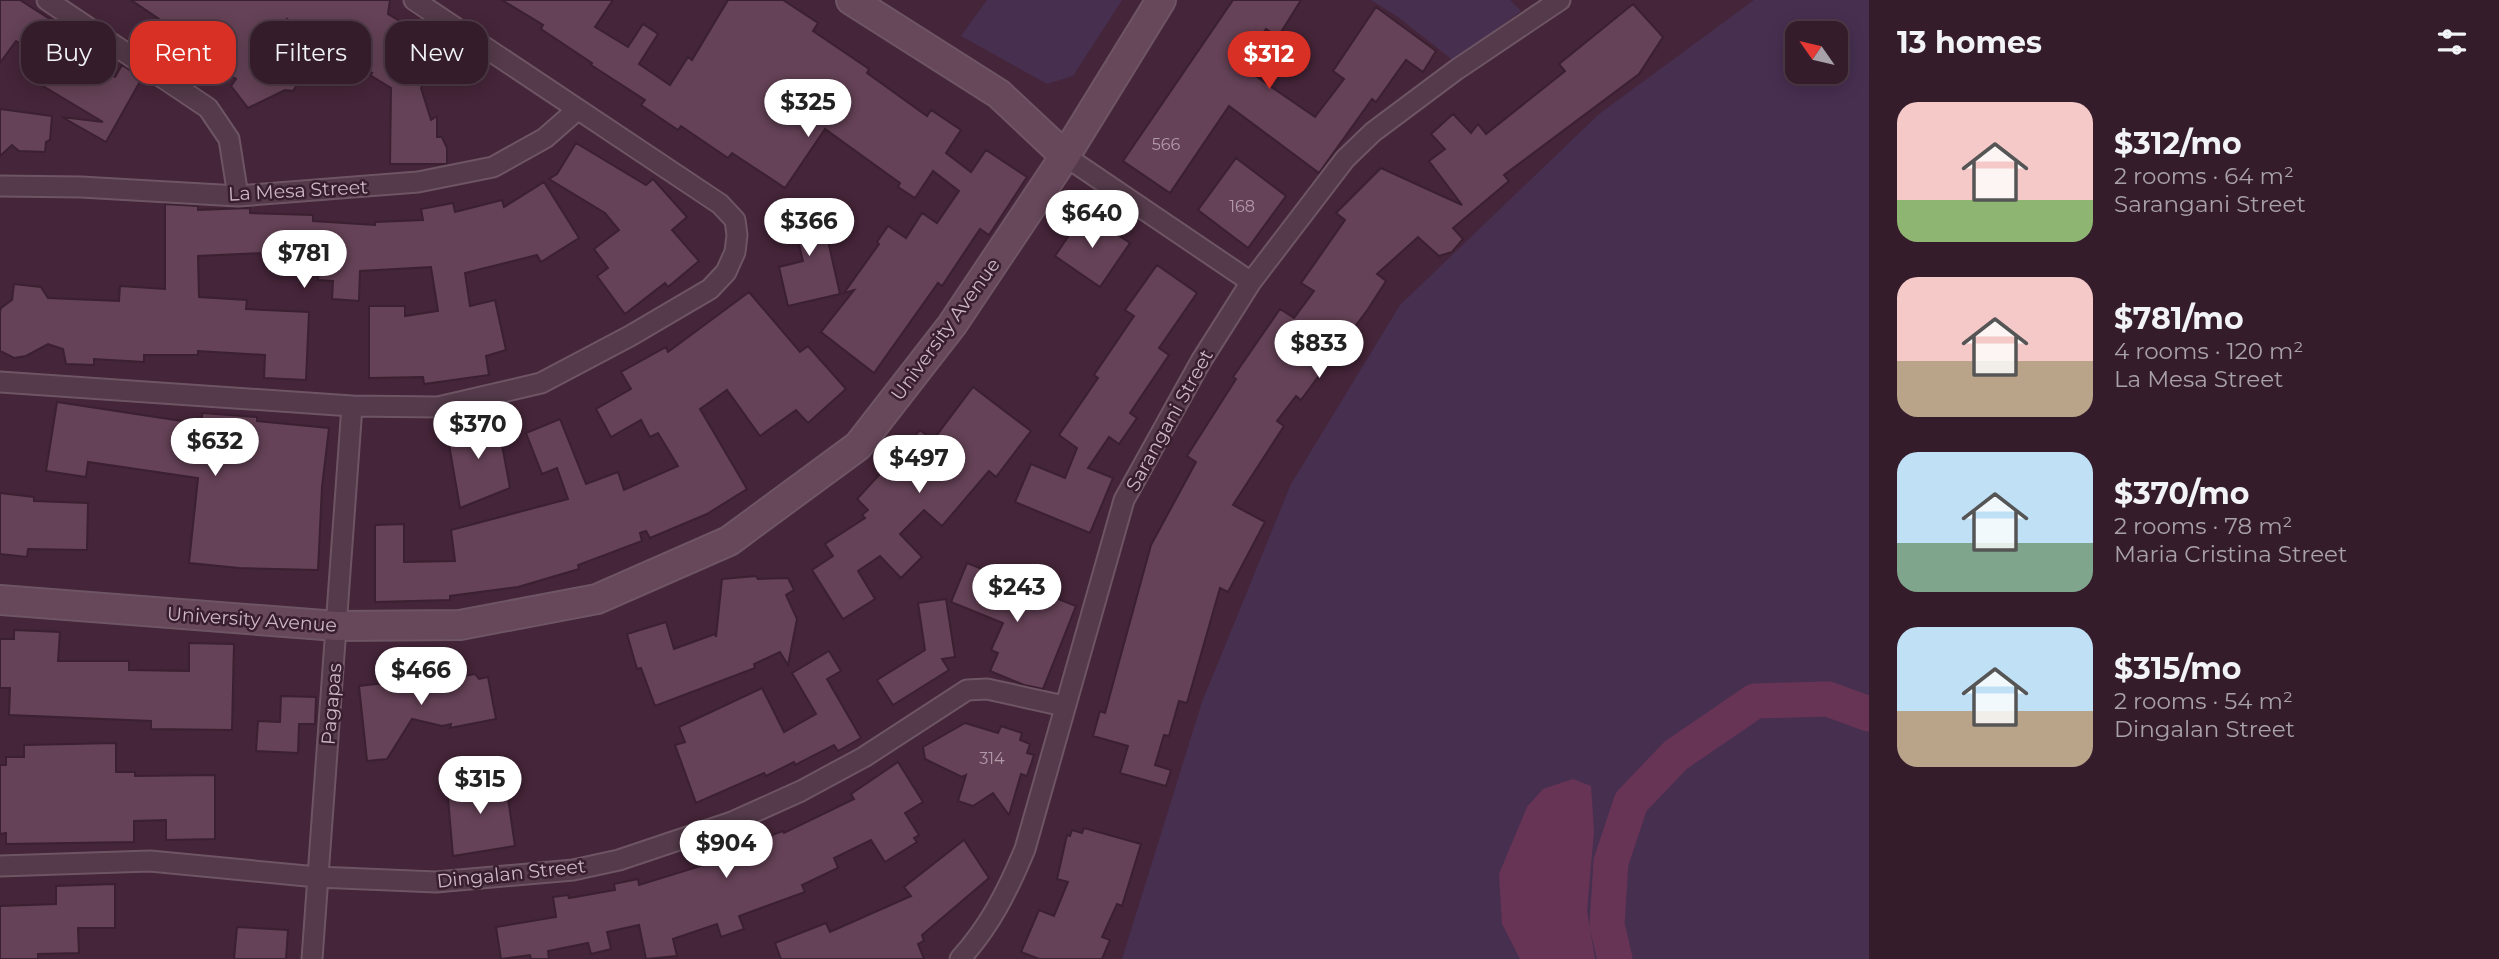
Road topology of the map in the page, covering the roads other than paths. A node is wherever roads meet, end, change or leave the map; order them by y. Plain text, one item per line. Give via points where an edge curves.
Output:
1 (47, 0) edge
2 (414, 0) edge
3 (851, 0) edge
4 (1161, 0) edge
5 (1560, 0) edge
6 (577, 110) junction
7 (1065, 156) junction
8 (0, 186) edge
9 (238, 196) junction
10 (1251, 282) junction
11 (0, 382) edge
12 (352, 406) junction
13 (0, 600) edge
14 (337, 626) junction
15 (1064, 706) junction
16 (0, 866) edge
17 (317, 877) junction
18 (312, 959) edge
19 (960, 959) edge

1 - 9 street via 208,108 229,139
2 - 6 street
3 - 7 street via 999,94
4 - 7 street, University Avenue
5 - 10 street, Sarangani Street via 1374,132 1345,159
6 - 9 street, La Mesa Street via 545,138 493,167 418,182
6 - 12 street via 720,204 735,220 736,243 726,272 710,289 541,383 438,407
7 - 10 street
7 - 14 street, University Avenue via 953,325 858,446 729,541 597,599 460,625
8 - 9 street, La Mesa Street
10 - 15 street, Sarangani Street via 1124,500
11 - 12 street
12 - 14 street, Pagapas
13 - 14 street, University Avenue
14 - 17 street, Pagapas
15 - 17 street, Dingalan Street via 987,688 967,690 864,757 800,791 732,822 619,860 573,870 436,882
15 - 19 street, Sarangani Street via 1025,849 1008,892
16 - 17 street, Dingalan Street via 150,861
17 - 18 street, Pagapas

